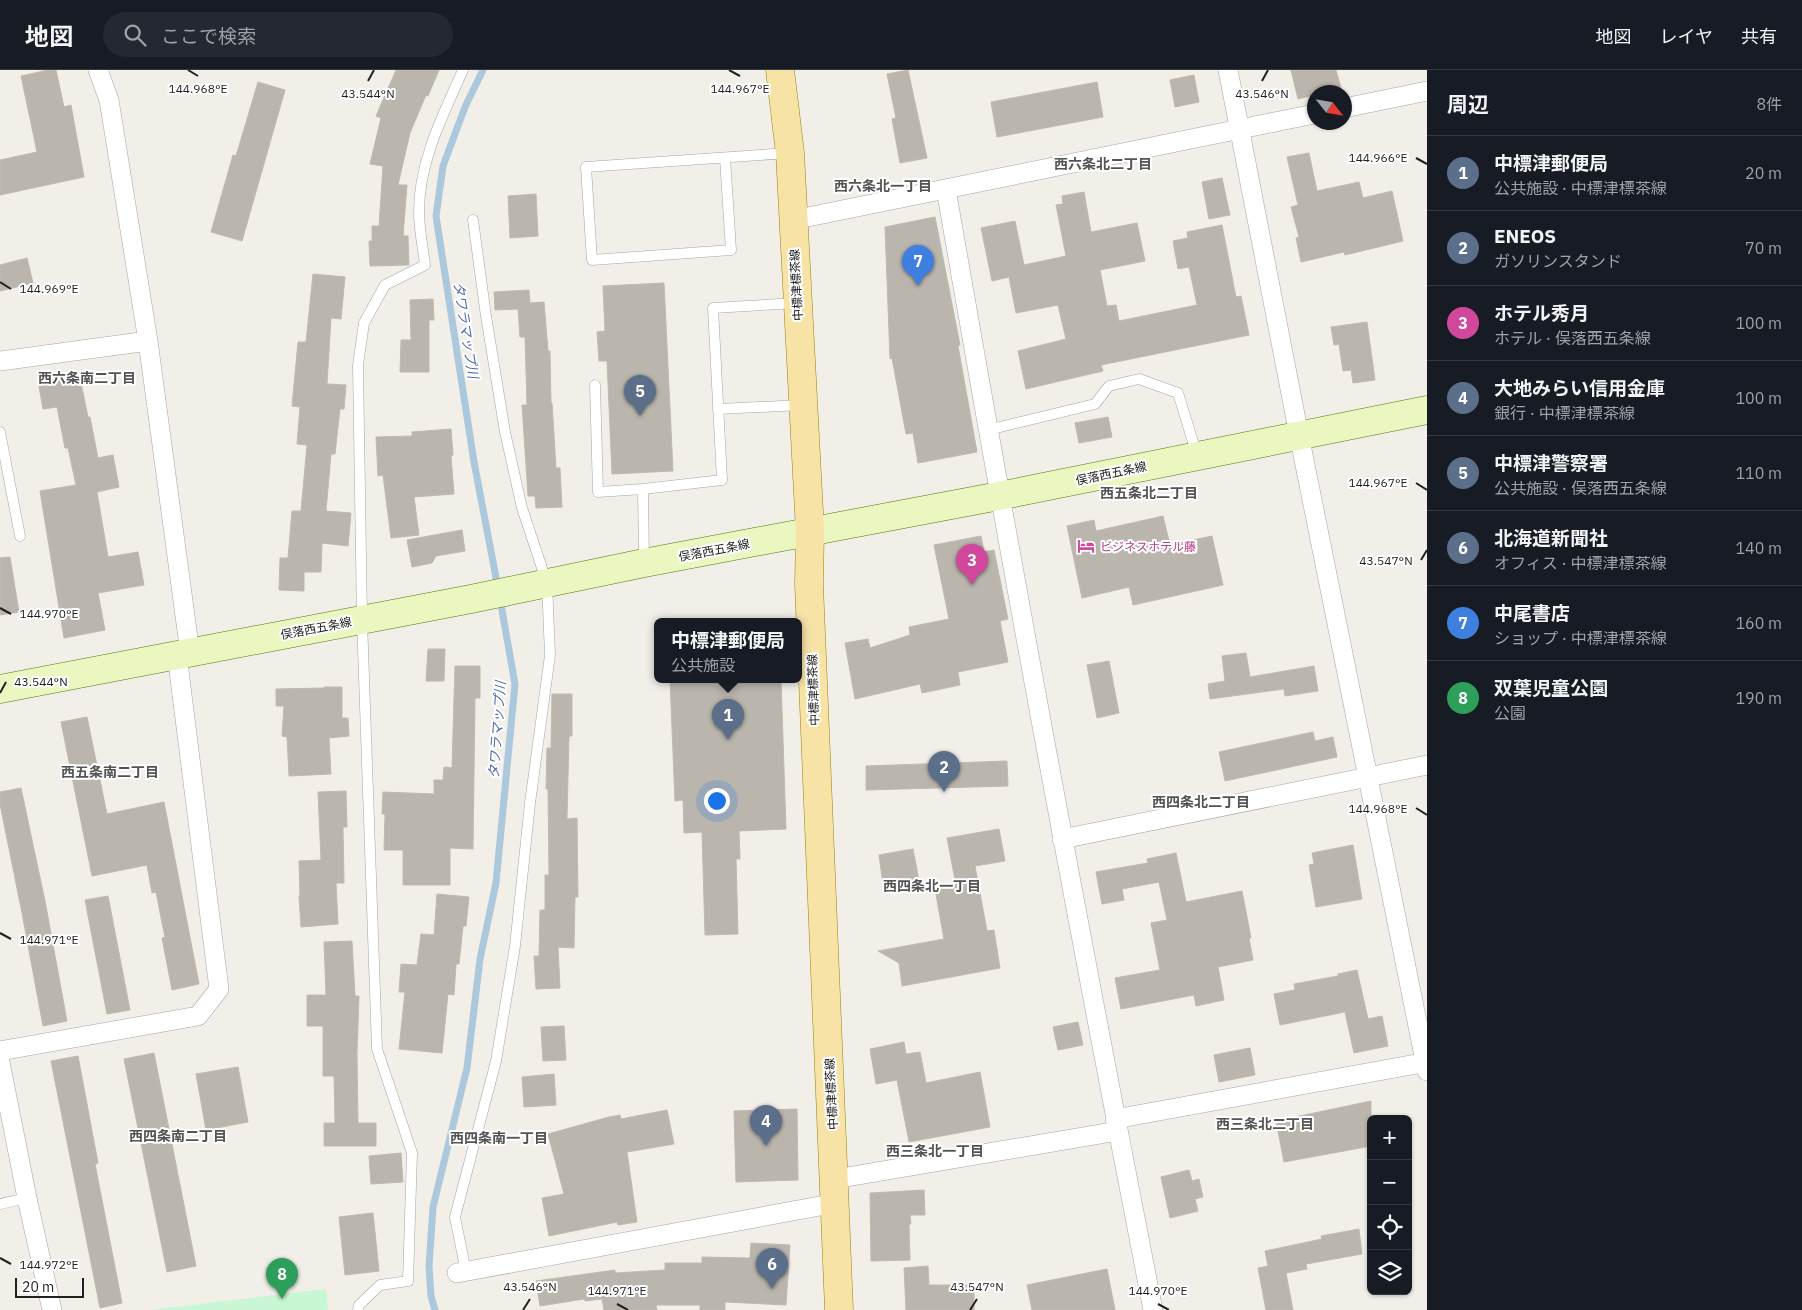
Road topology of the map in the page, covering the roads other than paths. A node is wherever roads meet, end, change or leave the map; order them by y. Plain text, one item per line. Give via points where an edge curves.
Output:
1 (98, 70) edge
2 (463, 70) edge
3 (780, 70) edge
4 (1228, 70) edge
5 (1427, 91) edge
6 (1352, 106) edge
7 (1307, 115) edge
8 (1239, 129) junction
9 (790, 153) junction
10 (725, 158) junction
11 (946, 189) junction
12 (473, 220) dead end
13 (793, 220) junction
14 (797, 303) junction
15 (148, 341) junction
16 (0, 362) edge
17 (596, 385) dead end
18 (802, 405) junction
19 (718, 409) junction
20 (1427, 410) edge
21 (988, 430) junction
22 (0, 432) edge
23 (1299, 435) junction
24 (1198, 456) junction
25 (642, 489) junction
26 (1000, 496) junction
27 (810, 531) junction
28 (20, 536) dead end
29 (644, 563) junction
30 (536, 585) junction
31 (362, 620) junction
32 (183, 654) junction
33 (0, 689) edge
34 (1427, 766) edge
35 (1368, 778) junction
36 (1062, 839) junction
37 (0, 1051) edge
38 (0, 1062) edge
39 (1426, 1065) edge
40 (1117, 1125) junction
41 (835, 1191) junction
42 (26, 1198) junction
43 (0, 1204) edge
44 (461, 1272) joint
45 (52, 1310) edge
46 (358, 1310) edge
47 (839, 1310) edge
48 (1154, 1310) edge

1 - 15 street via 109,100
2 - 31 lane via 440,121 423,171 419,212 425,265 386,285 364,323 358,364
3 - 9 main road, 中標津標茶線
4 - 8 street
5 - 6 street
7 - 8 street
8 - 11 street
8 - 23 street
9 - 10 lane
9 - 13 main road, 中標津標茶線
10 - 10 lane via 586,167 592,260 731,250
11 - 13 street
11 - 21 street
12 - 30 lane via 505,432
13 - 14 main road, 中標津標茶線
14 - 18 main road, 中標津標茶線
14 - 19 lane via 712,308
15 - 16 street
15 - 32 street
17 - 25 lane via 598,492
18 - 19 lane
18 - 27 main road, 中標津標茶線
19 - 25 lane via 722,480
20 - 23 main road, 俣落西五条線
21 - 24 lane via 1095,404 1109,386 1139,379 1178,393
21 - 26 street
22 - 28 lane
23 - 24 main road, 俣落西五条線
23 - 35 street
24 - 26 main road, 俣落西五条線
25 - 29 lane
26 - 27 main road, 俣落西五条線
26 - 36 street
27 - 29 main road, 俣落西五条線
27 - 41 main road, 中標津標茶線 via 809,585
29 - 30 main road, 俣落西五条線
30 - 31 main road, 俣落西五条線
30 - 44 lane via 550,655 515,946 496,1061 455,1217
31 - 32 main road, 俣落西五条線
31 - 46 lane via 377,1049 412,1153 408,1281 380,1285
32 - 33 main road, 俣落西五条線
32 - 37 street via 219,989 198,1016
34 - 35 street
35 - 36 street
35 - 39 street
36 - 40 street
38 - 42 street
39 - 40 street
40 - 41 street
40 - 48 street
41 - 44 street
41 - 47 main road, 中標津標茶線
42 - 43 lane
42 - 45 street

